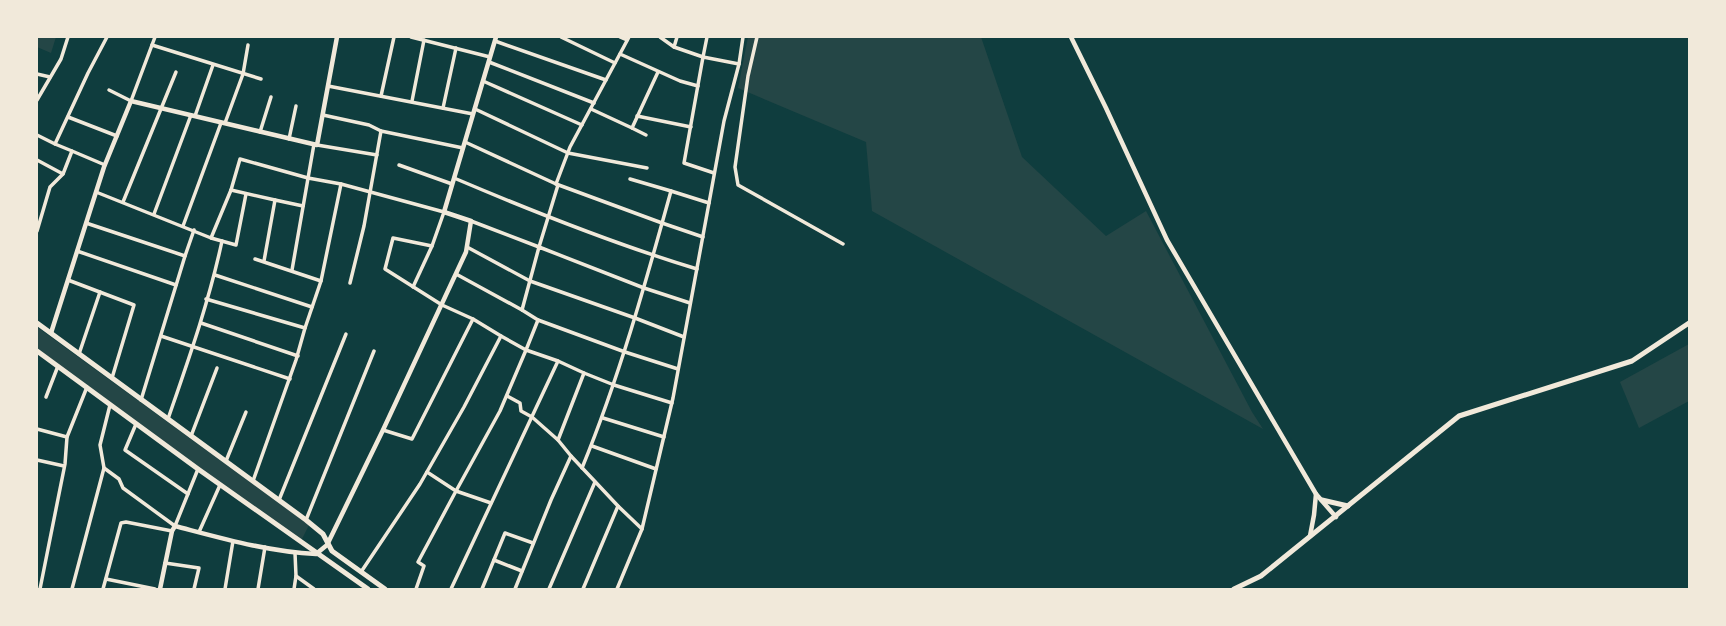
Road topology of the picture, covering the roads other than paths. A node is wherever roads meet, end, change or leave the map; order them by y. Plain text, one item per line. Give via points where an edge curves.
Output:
1 (68, 37) edge
2 (107, 37) edge
3 (155, 37) edge
4 (337, 37) edge
5 (394, 37) edge
6 (411, 37) edge
7 (561, 37) edge
8 (620, 37) edge
9 (660, 37) edge
10 (677, 37) edge
11 (707, 37) edge
12 (744, 37) edge
13 (757, 37) edge
14 (1072, 37) edge
15 (496, 39) edge
16 (628, 39) edge
17 (424, 40) junction
18 (152, 45) junction
19 (248, 45) dead end
20 (456, 48) junction
21 (674, 48) junction
22 (620, 54) junction
23 (703, 57) junction
24 (490, 59) junction
25 (615, 63) junction
26 (739, 64) junction
27 (213, 65) junction
28 (176, 72) dead end
29 (658, 72) junction
30 (37, 74) edge
31 (243, 74) junction
32 (50, 77) junction
33 (261, 79) dead end
34 (606, 80) junction
35 (483, 81) junction
36 (328, 86) junction
37 (698, 86) junction
38 (37, 90) edge
39 (109, 90) dead end
40 (42, 91) junction
41 (381, 96) junction
42 (271, 97) dead end
43 (37, 100) edge
44 (131, 101) junction
45 (412, 101) junction
46 (594, 103) junction
47 (296, 106) dead end
48 (162, 108) junction
49 (443, 108) junction
50 (591, 109) junction
51 (474, 111) junction
52 (323, 115) junction
53 (193, 116) junction
54 (637, 116) junction
55 (68, 117) junction
56 (223, 123) junction
57 (582, 125) junction
58 (691, 127) junction
59 (632, 128) junction
60 (381, 131) junction
61 (260, 132) junction
62 (37, 135) edge
63 (646, 135) dead end
64 (117, 136) junction
65 (289, 139) junction
66 (465, 142) junction
67 (55, 144) junction
68 (315, 145) junction
69 (463, 148) junction
70 (72, 151) junction
71 (568, 153) junction
72 (377, 155) junction
73 (37, 160) edge
74 (105, 165) junction
75 (399, 166) dead end
76 (647, 168) dead end
77 (714, 173) junction
78 (64, 174) junction
79 (308, 178) junction
80 (454, 178) junction
81 (630, 179) dead end
82 (341, 184) junction
83 (452, 184) junction
84 (557, 185) junction
85 (231, 190) junction
86 (371, 191) junction
87 (96, 192) junction
88 (671, 192) junction
89 (246, 194) junction
90 (275, 200) junction
91 (122, 202) junction
92 (709, 203) junction
93 (303, 206) junction
94 (444, 212) junction
95 (154, 214) junction
96 (548, 218) junction
97 (471, 221) junction
98 (86, 223) junction
99 (662, 224) junction
100 (183, 226) junction
101 (194, 230) junction
102 (37, 231) edge
103 (703, 237) junction
104 (211, 238) junction
105 (222, 241) junction
106 (843, 244) dead end
107 (432, 246) junction
108 (467, 247) junction
109 (539, 247) junction
110 (77, 251) junction
111 (185, 256) junction
112 (653, 256) junction
113 (255, 259) dead end
114 (264, 261) junction
115 (697, 269) junction
116 (292, 270) junction
117 (456, 274) junction
118 (215, 275) junction
119 (68, 280) junction
120 (321, 281) junction
121 (530, 281) junction
122 (350, 283) dead end
123 (176, 285) junction
124 (413, 287) junction
125 (644, 288) junction
126 (100, 292) junction
127 (206, 299) junction
128 (690, 303) junction
129 (442, 305) junction
130 (312, 307) junction
131 (522, 310) junction
132 (635, 318) junction
133 (473, 319) junction
134 (538, 320) junction
135 (201, 322) junction
136 (37, 323) edge
137 (1689, 323) edge
138 (306, 328) junction
139 (51, 333) junction
140 (346, 334) dead end
141 (161, 336) junction
142 (501, 336) junction
143 (684, 337) junction
144 (193, 346) junction
145 (526, 350) junction
146 (37, 351) edge
147 (374, 351) dead end
148 (625, 352) junction
149 (79, 354) junction
150 (298, 356) junction
151 (558, 361) junction
152 (58, 366) junction
153 (217, 368) dead end
154 (678, 369) junction
155 (584, 373) junction
156 (112, 378) junction
157 (290, 379) junction
158 (614, 385) junction
159 (87, 387) junction
160 (507, 396) junction
161 (46, 397) dead end
162 (141, 400) junction
163 (672, 404) junction
164 (110, 405) junction
165 (246, 412) dead end
166 (532, 417) junction
167 (603, 418) junction
168 (168, 419) junction
169 (136, 424) junction
170 (37, 429) edge
171 (383, 430) junction
172 (191, 436) junction
173 (664, 436) junction
174 (67, 437) junction
175 (558, 440) junction
176 (592, 446) junction
177 (571, 456) junction
178 (37, 460) edge
179 (226, 462) junction
180 (64, 466) junction
181 (104, 468) junction
182 (582, 468) junction
183 (198, 469) junction
184 (656, 469) junction
185 (427, 472) junction
186 (253, 481) junction
187 (595, 482) junction
188 (220, 485) junction
189 (456, 491) junction
190 (188, 494) junction
191 (1316, 494) junction
192 (279, 500) junction
193 (1322, 500) junction
194 (491, 503) junction
195 (618, 506) junction
196 (1348, 506) junction
197 (1336, 517) junction
198 (306, 520) junction
199 (175, 526) junction
200 (642, 529) junction
201 (172, 531) junction
202 (199, 532) junction
203 (1310, 536) junction
204 (233, 540) junction
205 (533, 543) junction
206 (327, 545) junction
207 (265, 548) junction
208 (295, 553) junction
209 (316, 554) junction
210 (494, 560) junction
211 (165, 563) junction
212 (522, 571) junction
213 (361, 572) junction
214 (296, 576) junction
215 (106, 579) junction
216 (40, 589) edge
217 (72, 589) edge
218 (103, 589) edge
219 (155, 589) edge
220 (160, 589) edge
221 (194, 589) edge
222 (225, 589) edge
223 (258, 589) edge
224 (294, 589) edge
225 (314, 589) edge
226 (368, 589) edge
227 (385, 589) edge
228 (416, 589) edge
229 (451, 589) edge
230 (482, 589) edge
231 (515, 589) edge
232 (549, 589) edge
233 (583, 589) edge
234 (617, 589) edge
235 (1234, 589) edge

1 - 32 street via 61,59
2 - 55 street
3 - 18 street
4 - 36 street
5 - 41 street
6 - 17 street
7 - 25 street
8 - 16 street
9 - 21 street
10 - 21 street
11 - 23 street
12 - 26 street
13 - 106 street via 748,76 735,166 738,185
14 - 191 street via 1167,240
15 - 24 street
15 - 34 street
16 - 22 street
17 - 20 street
17 - 45 street
18 - 27 street
18 - 44 street
19 - 31 street
20 - 24 street
20 - 49 street
21 - 23 street
22 - 25 street
22 - 29 street
23 - 26 street
23 - 37 street
24 - 35 street
24 - 46 street
25 - 34 street
26 - 77 street
27 - 31 street
27 - 53 street
28 - 48 street
29 - 37 street
29 - 54 street
30 - 32 street
31 - 33 street
31 - 56 street
32 - 40 street
34 - 46 street
35 - 51 street
35 - 57 street
36 - 41 street
36 - 52 street
37 - 58 street
38 - 40 street
39 - 44 street
40 - 43 street
41 - 45 street
42 - 61 street
44 - 48 street
44 - 64 street
45 - 49 street
46 - 50 street
47 - 65 street
48 - 53 street
48 - 91 street
49 - 51 street
50 - 57 street
50 - 59 street
51 - 66 street
51 - 71 street
52 - 60 street via 369,125
52 - 68 street
53 - 56 street
53 - 95 street
54 - 58 street
54 - 59 street
55 - 64 street
55 - 67 street
56 - 61 street
56 - 100 street
57 - 71 street
58 - 77 street via 684,163
59 - 63 street
60 - 69 street
60 - 72 street
61 - 65 street
62 - 67 street
64 - 74 street
65 - 68 street
66 - 69 street
66 - 84 street
67 - 70 street
68 - 72 street
68 - 79 street
69 - 80 street
70 - 74 street
70 - 78 street
71 - 76 street
71 - 84 street
72 - 86 street
73 - 78 street
74 - 87 street
75 - 83 street
77 - 92 street
78 - 102 street via 50,187
79 - 82 street
79 - 85 street via 240,159
79 - 93 street
80 - 83 street
80 - 96 street
81 - 88 street
82 - 86 street
82 - 120 street
83 - 94 street
84 - 96 street
84 - 99 street
85 - 89 street
85 - 104 street
86 - 94 street
86 - 122 street
87 - 91 street
87 - 98 street
88 - 92 street
88 - 99 street
89 - 90 street
89 - 105 street via 236,245
90 - 93 street
90 - 114 street
91 - 95 street
92 - 103 street
93 - 116 street
94 - 97 street
94 - 107 street
95 - 100 street
96 - 109 street
96 - 112 street
97 - 108 street
97 - 109 street
98 - 110 street
98 - 111 street
99 - 103 street
99 - 112 street
100 - 101 street
101 - 104 street
101 - 111 street
103 - 115 street
104 - 105 street
105 - 118 street
107 - 124 street
107 - 124 street via 393,238 385,269
108 - 117 street
108 - 121 street
109 - 121 street
109 - 125 street
110 - 119 street
110 - 123 street
111 - 123 street
112 - 115 street
112 - 125 street
113 - 114 street
114 - 116 street
115 - 128 street
116 - 120 street
117 - 129 street
117 - 131 street
118 - 127 street
118 - 130 street
119 - 126 street
119 - 139 street
120 - 130 street
121 - 131 street
121 - 132 street
123 - 141 street
124 - 129 street
125 - 128 street
125 - 132 street
126 - 149 street
126 - 156 street via 134,305
127 - 135 street
127 - 138 street
128 - 143 street
129 - 133 street
129 - 171 street
130 - 138 street
131 - 134 street
132 - 143 street
132 - 148 street
133 - 142 street
133 - 171 street via 412,439
134 - 145 street
134 - 148 street
135 - 144 street
135 - 150 street
136 - 139 main road
137 - 196 main road via 1632,361 1459,416
138 - 150 street
139 - 149 main road
140 - 192 street
141 - 144 street
141 - 162 street
142 - 145 street
142 - 185 street
143 - 154 street
144 - 157 street
144 - 168 street
145 - 151 street
145 - 160 street
146 - 152 main road
147 - 198 street
148 - 154 street
148 - 158 street
149 - 156 main road
150 - 157 street
151 - 155 street
151 - 166 street
152 - 159 main road
152 - 161 street
153 - 172 street
154 - 163 street
155 - 158 street
155 - 175 street
156 - 162 main road
157 - 186 street
158 - 163 street
158 - 167 street
159 - 164 main road
159 - 174 street
160 - 166 street via 520,403 521,411
160 - 189 street
162 - 168 main road
163 - 173 street
164 - 169 main road
164 - 181 street via 100,445
165 - 179 street
166 - 175 street
166 - 194 street
167 - 173 street
167 - 176 street
168 - 172 main road
169 - 183 main road
169 - 190 street via 124,450
170 - 174 street
171 - 206 street
172 - 179 main road
173 - 184 street
174 - 180 street
175 - 177 street
176 - 182 street
176 - 184 street
177 - 182 street
177 - 205 street
178 - 180 street
179 - 186 main road
180 - 216 street
181 - 199 street via 119,479 123,488
181 - 217 street
182 - 187 street
183 - 188 main road
183 - 190 street
184 - 200 street
185 - 189 street
185 - 213 street
186 - 192 main road
187 - 195 street
187 - 232 street
188 - 202 street
188 - 209 main road
189 - 194 street
189 - 228 street via 418,562 424,566
190 - 199 street
191 - 193 street
191 - 203 street
192 - 198 main road
193 - 196 main road
193 - 197 street
194 - 229 street
195 - 200 street
195 - 233 street
196 - 197 main road
197 - 203 main road
198 - 206 main road via 323,534
199 - 201 street
199 - 202 street
200 - 234 street
201 - 211 street
201 - 215 street via 121,523
202 - 204 street
203 - 235 main road via 1261,576
204 - 207 street
204 - 222 street
205 - 210 street via 505,532
205 - 212 street
206 - 209 street
206 - 213 main road
207 - 208 street
207 - 223 street
208 - 209 street
208 - 214 street
209 - 226 main road
210 - 212 street
210 - 230 street
211 - 220 street
211 - 221 street via 200,568
212 - 231 street
213 - 227 main road
214 - 224 street
214 - 225 street
215 - 218 street
215 - 219 street

